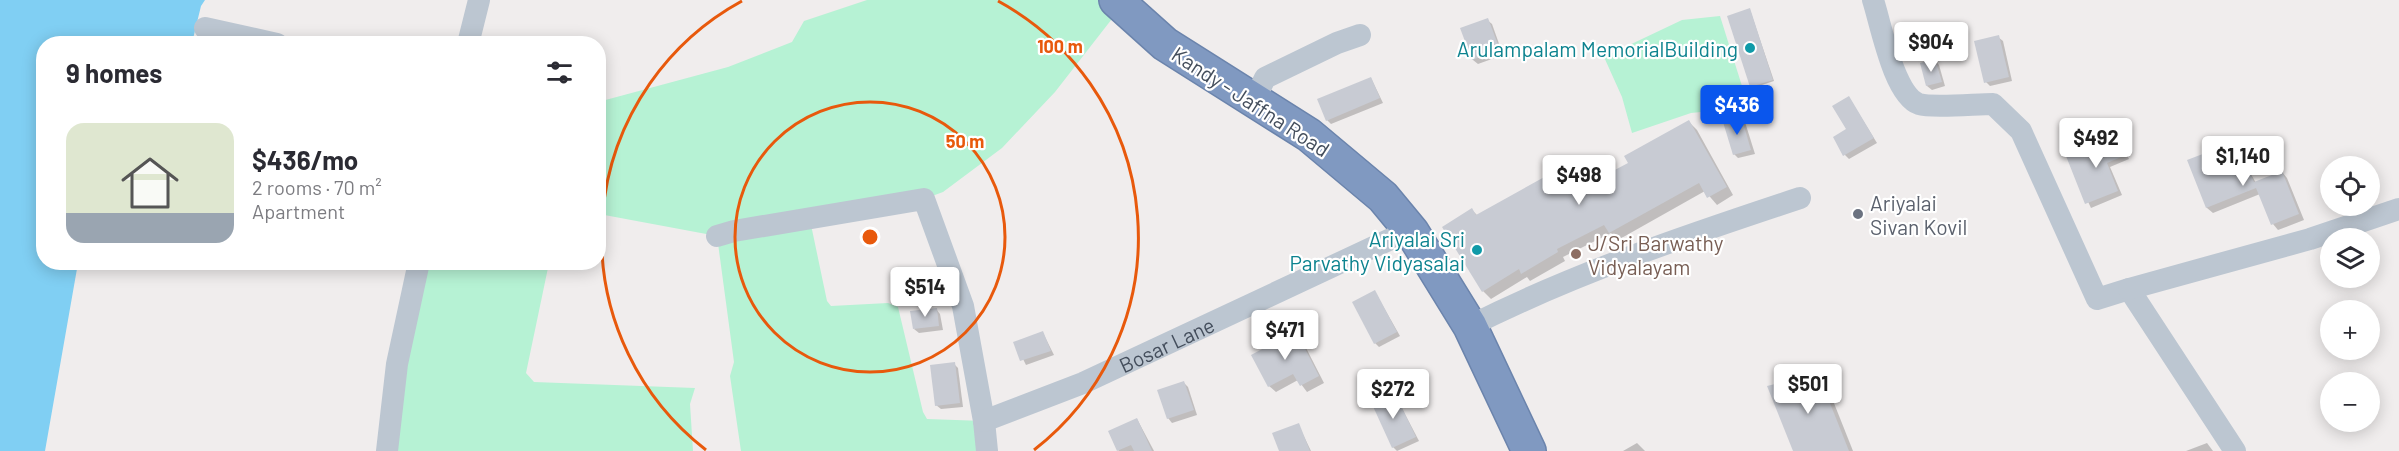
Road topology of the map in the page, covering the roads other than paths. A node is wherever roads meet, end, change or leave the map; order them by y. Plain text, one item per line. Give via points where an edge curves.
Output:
1 (479, 0) edge
2 (1116, 0) edge
3 (1873, 0) edge
4 (205, 28) dead end
5 (1360, 35) dead end
6 (240, 36) edge
7 (470, 36) edge
8 (1255, 99) junction
9 (1800, 198) dead end
10 (2399, 209) edge
11 (1410, 230) junction
12 (717, 236) dead end
13 (417, 270) edge
14 (2129, 290) junction
15 (1470, 326) junction
16 (984, 421) junction
17 (387, 451) edge
18 (987, 451) edge
19 (1529, 451) edge
20 (2235, 451) edge

1 - 7 street
2 - 8 highway, Kandy - Jaffna Road via 1165,44
3 - 14 street via 1906,96 1920,104 1993,104 2021,131 2097,299
4 - 6 street
5 - 8 street via 1265,78
8 - 11 highway, Kandy - Jaffna Road via 1355,172 1383,197
9 - 15 street via 1583,275
10 - 14 street via 2310,239
11 - 15 highway, Kandy - Jaffna Road
11 - 16 street, Bosar Lane via 1083,383
12 - 16 street via 924,200 963,306
13 - 17 street via 397,364
14 - 20 street
15 - 19 highway, Kandy - Jaffna Road
16 - 18 street

